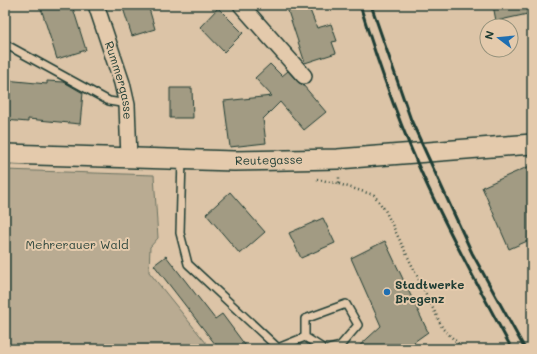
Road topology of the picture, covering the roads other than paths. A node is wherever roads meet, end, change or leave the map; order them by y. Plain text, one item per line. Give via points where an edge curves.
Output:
1 (96, 5) edge
2 (241, 5) edge
3 (5, 44) edge
4 (304, 76) dead end
5 (127, 104) junction
6 (532, 144) edge
7 (5, 154) edge
8 (129, 158) junction
9 (182, 158) junction
10 (305, 337) junction
11 (324, 349) edge
12 (328, 349) edge

1 - 5 street, Rummergasse
2 - 4 street
3 - 5 lane via 109,101
5 - 8 street, Rummergasse
6 - 9 street, Reutegasse via 338,159 234,161
7 - 8 street, Reutegasse
8 - 9 street, Reutegasse
9 - 10 lane via 180,233 188,264 278,348
10 - 11 lane
10 - 12 lane via 305,319 346,304 358,325 340,346

